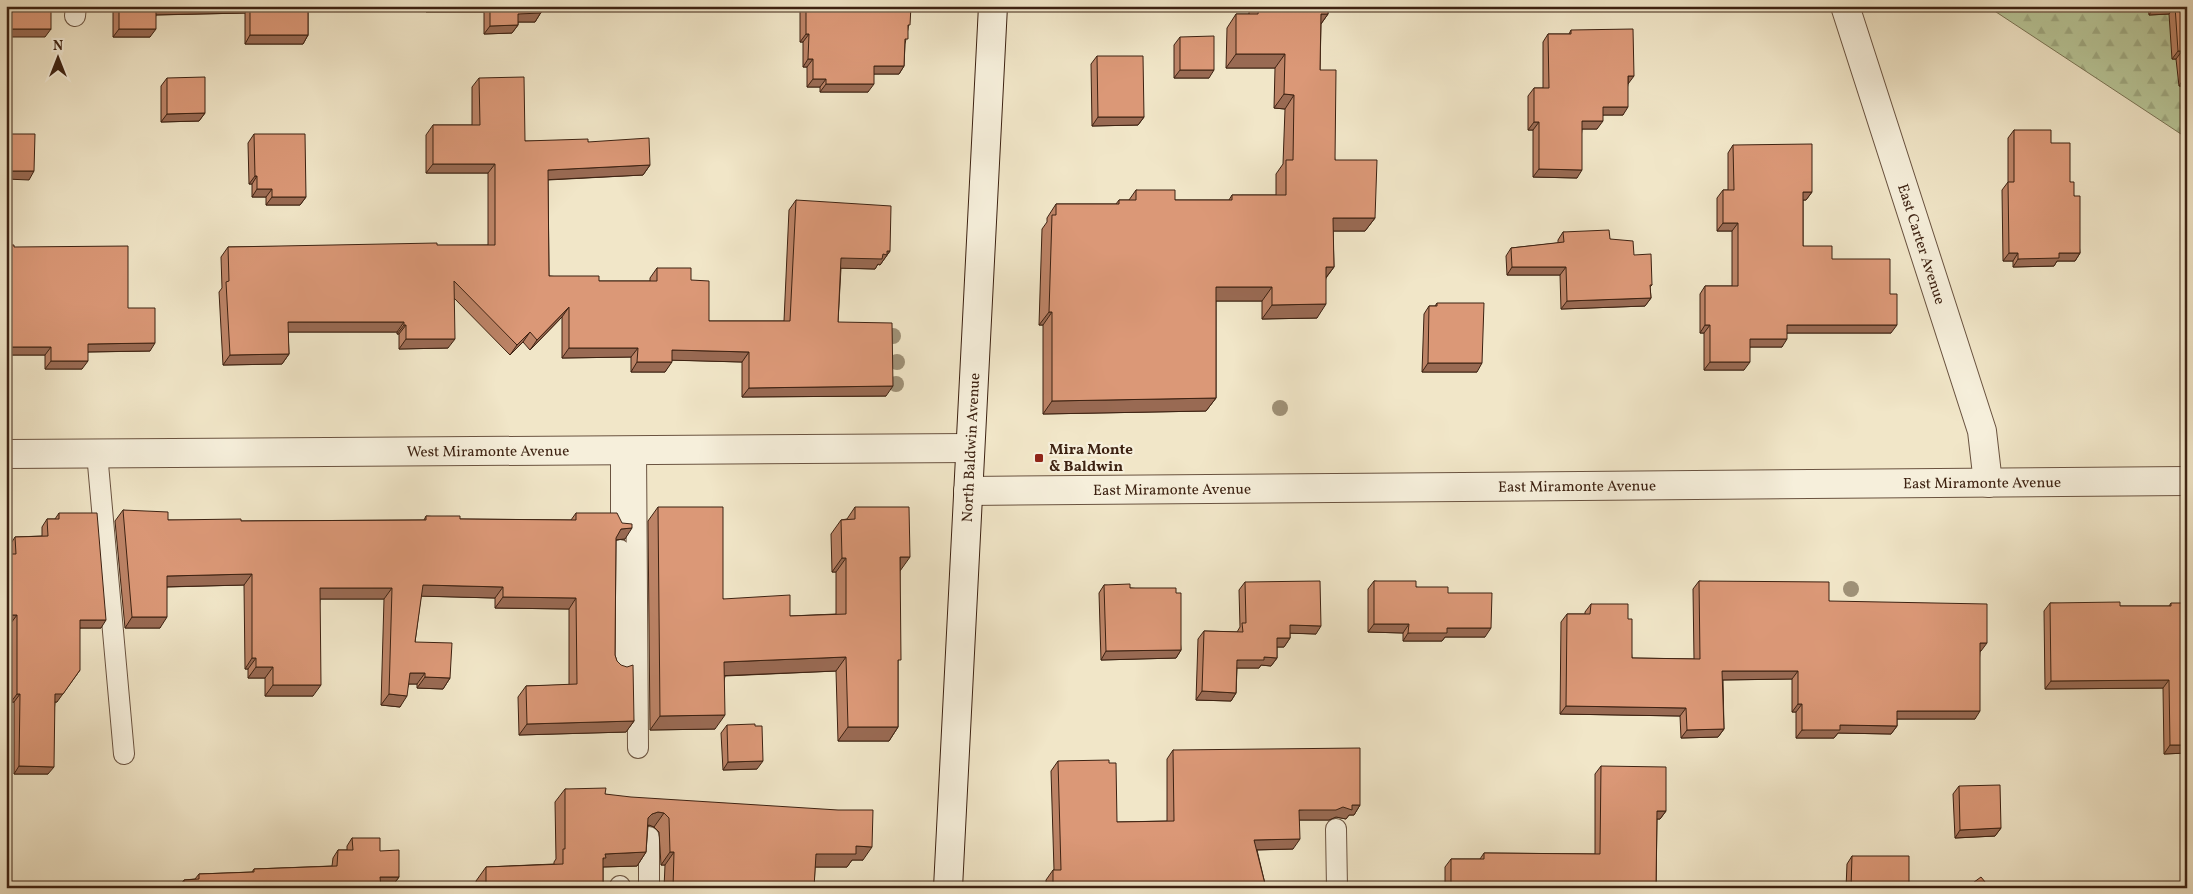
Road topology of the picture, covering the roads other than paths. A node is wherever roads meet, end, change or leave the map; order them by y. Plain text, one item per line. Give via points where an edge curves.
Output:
1 (993, 6) edge
2 (1845, 6) edge
3 (970, 448) junction
4 (628, 450) junction
5 (97, 453) junction
6 (6, 454) edge
7 (2187, 481) edge
8 (1988, 483) junction
9 (968, 491) junction
10 (621, 524) edge
11 (620, 550) edge
12 (619, 666) edge
13 (638, 748) dead end
14 (124, 754) dead end
15 (1336, 829) edge
16 (649, 837) edge
17 (649, 888) edge
18 (948, 888) edge
19 (1337, 888) edge

1 - 3 street, North Baldwin Avenue
2 - 8 street, East Carter Avenue via 1982,431
3 - 4 street, West Miramonte Avenue
3 - 9 street, North Baldwin Avenue
4 - 5 street, West Miramonte Avenue
4 - 10 lane
4 - 13 lane
5 - 6 street, West Miramonte Avenue
5 - 14 lane
7 - 8 street, East Miramonte Avenue
8 - 9 street, East Miramonte Avenue
9 - 18 street, North Baldwin Avenue
11 - 12 lane
15 - 19 lane
16 - 17 lane

